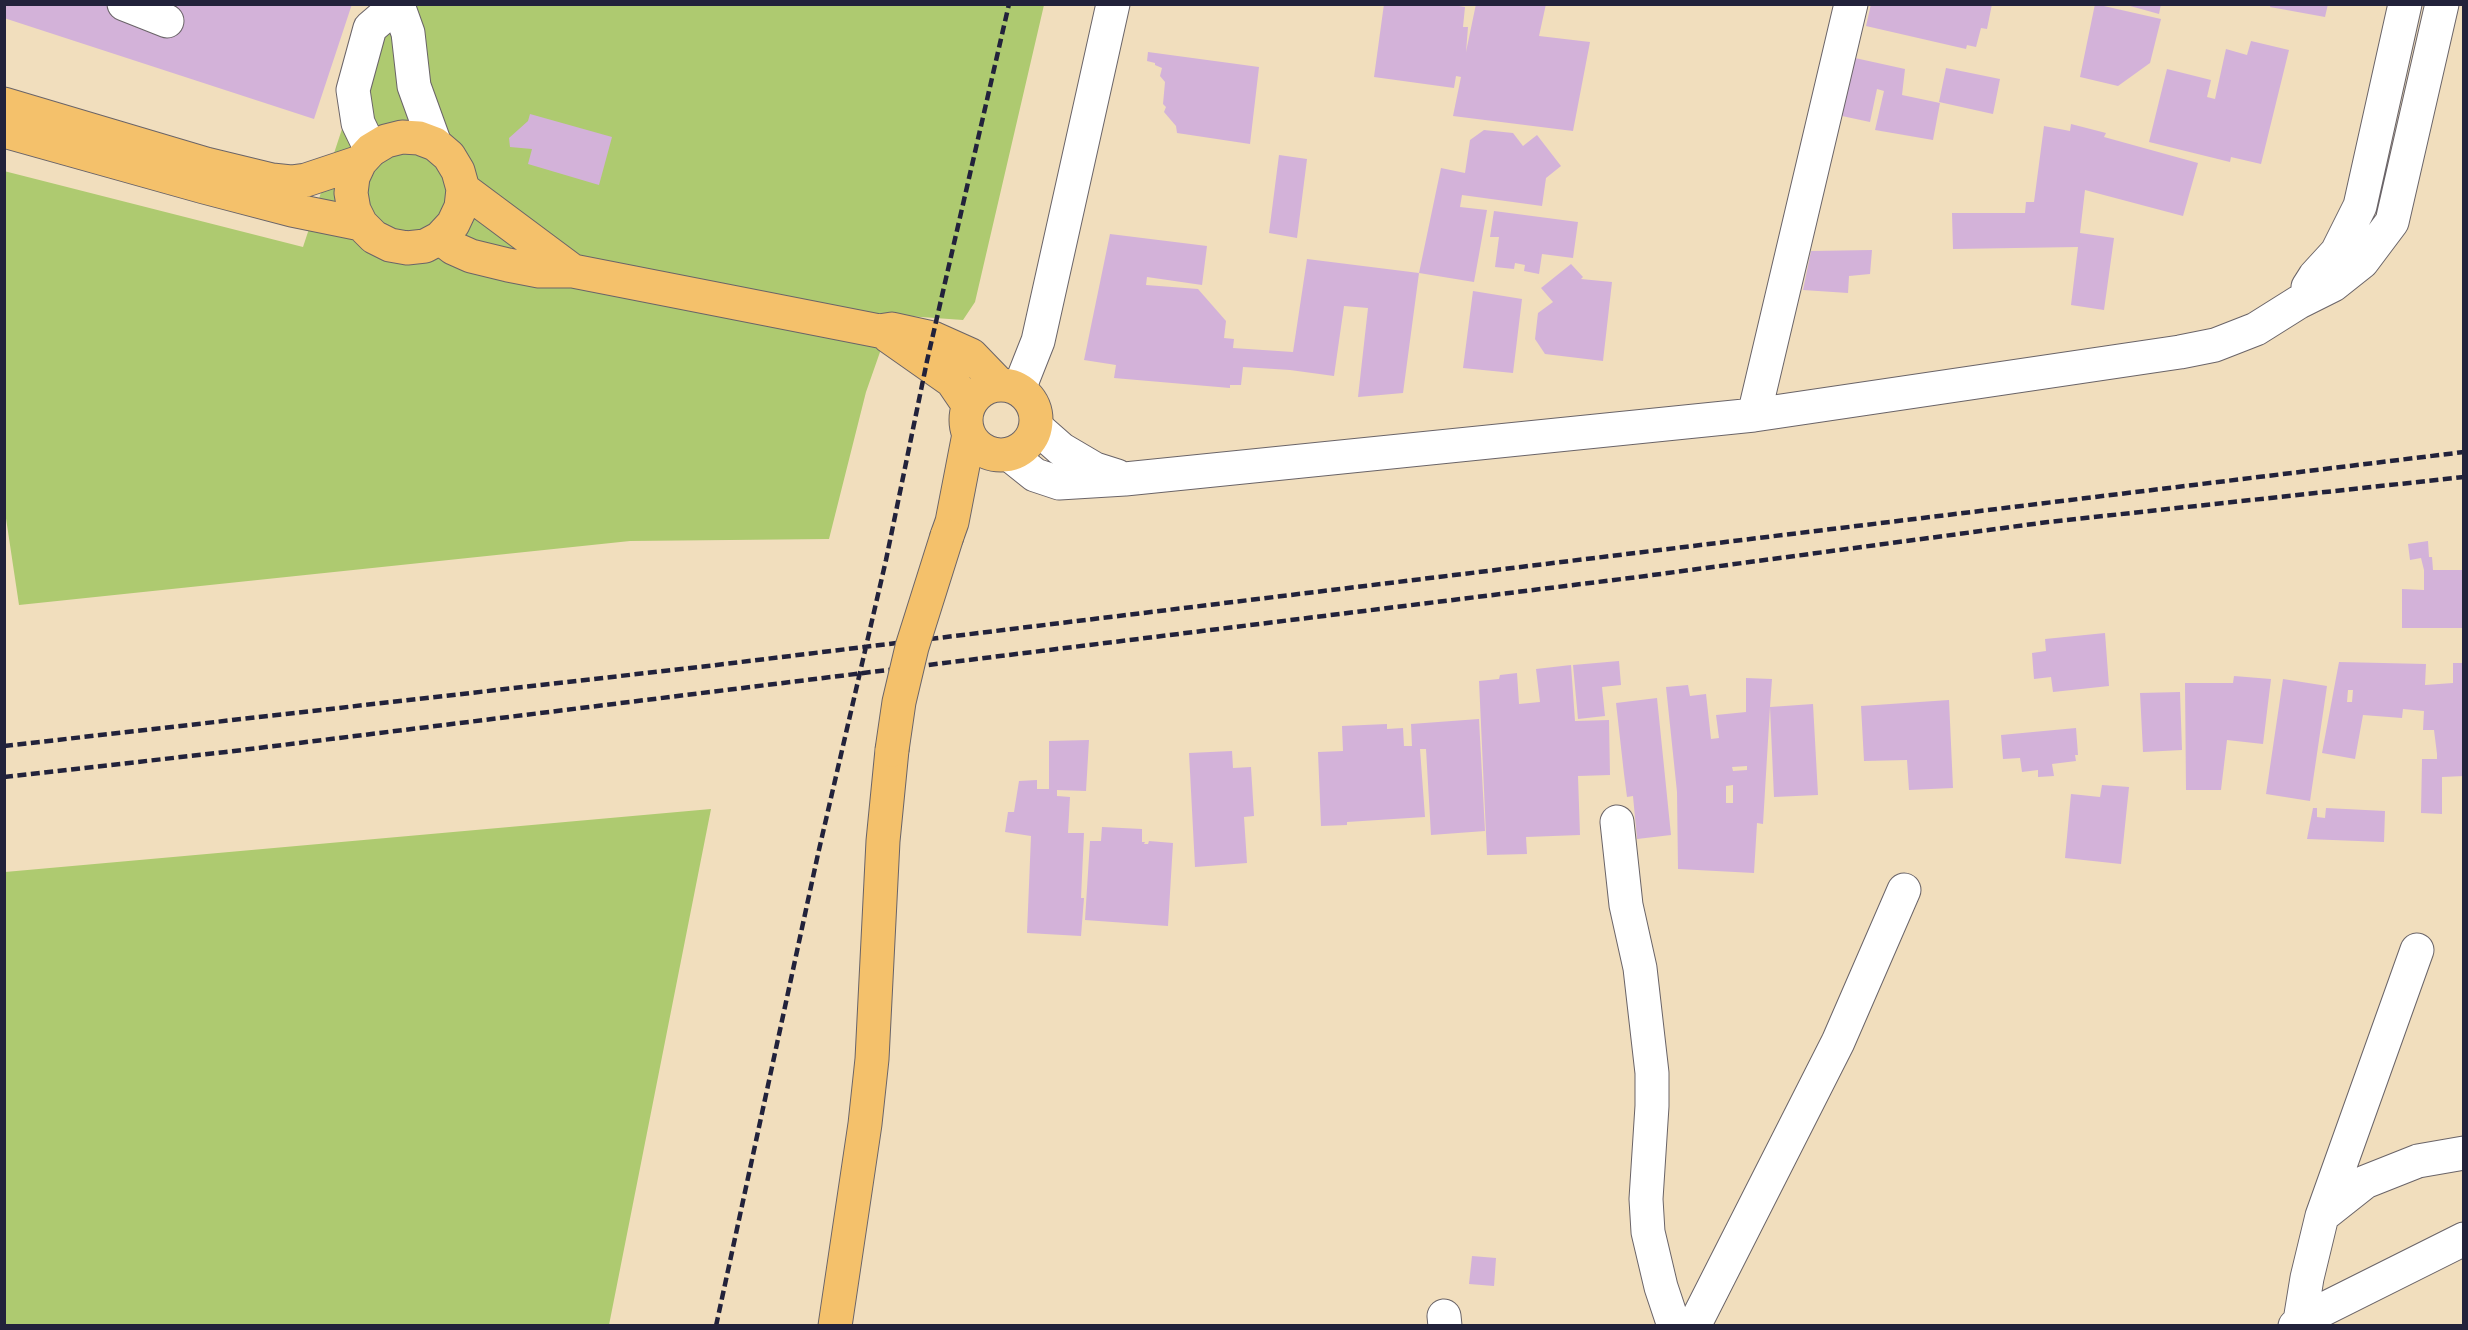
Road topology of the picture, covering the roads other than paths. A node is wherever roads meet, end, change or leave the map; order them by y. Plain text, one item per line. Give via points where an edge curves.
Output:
1 (124, 4) edge
2 (1113, 4) edge
3 (1851, 4) edge
4 (2405, 4) edge
5 (2442, 4) edge
6 (398, 5) edge
7 (167, 21) dead end
8 (4, 104) edge
9 (4, 131) edge
10 (435, 144) junction
11 (366, 156) junction
12 (463, 189) junction
13 (362, 224) junction
14 (441, 238) junction
15 (573, 271) junction
16 (2299, 302) junction
17 (879, 331) junction
18 (1009, 387) junction
19 (1754, 414) junction
20 (969, 420) junction
21 (1036, 427) junction
22 (1004, 455) junction
23 (1125, 478) junction
24 (949, 529) junction
25 (1617, 822) dead end
26 (1904, 890) dead end
27 (2417, 950) dead end
28 (2463, 1153) edge
29 (2322, 1216) junction
30 (2463, 1239) edge
31 (2297, 1323) edge
32 (834, 1326) edge
33 (1674, 1326) edge
34 (1694, 1326) edge

1 - 7 street
2 - 18 street via 1038,341
3 - 19 street
4 - 16 street via 2360,206 2337,252 2314,276
5 - 16 street via 2392,222 2362,261 2333,285
6 - 10 street via 408,33 414,86
6 - 11 street via 370,28 354,84
8 - 11 main road via 272,180 306,180
9 - 13 main road via 237,196
10 - 11 main road via 402,137 386,141
10 - 12 main road via 449,156
11 - 13 main road via 353,177 351,193
12 - 14 main road via 457,216
12 - 15 main road
13 - 14 main road via 374,237 390,245 424,246
14 - 15 main road via 453,248 480,259 539,271
15 - 17 main road
16 - 19 street via 2256,329 2215,345 2181,352
17 - 18 main road via 892,329 933,338 971,355
17 - 20 main road via 952,381
18 - 20 main road via 987,387 976,395
18 - 21 main road via 1034,405
19 - 23 street
20 - 22 main road via 976,445 986,452
20 - 24 main road
21 - 22 main road via 1027,445
21 - 23 street via 1095,469
22 - 23 street via 1035,475 1059,483
22 - 24 main road
24 - 32 main road, bridge via 898,702 883,841 872,1059
25 - 33 street via 1652,1073 1648,1232
26 - 34 street via 1838,1042
27 - 29 street
28 - 29 street via 2418,1161 2365,1182
29 - 31 street
30 - 31 street

